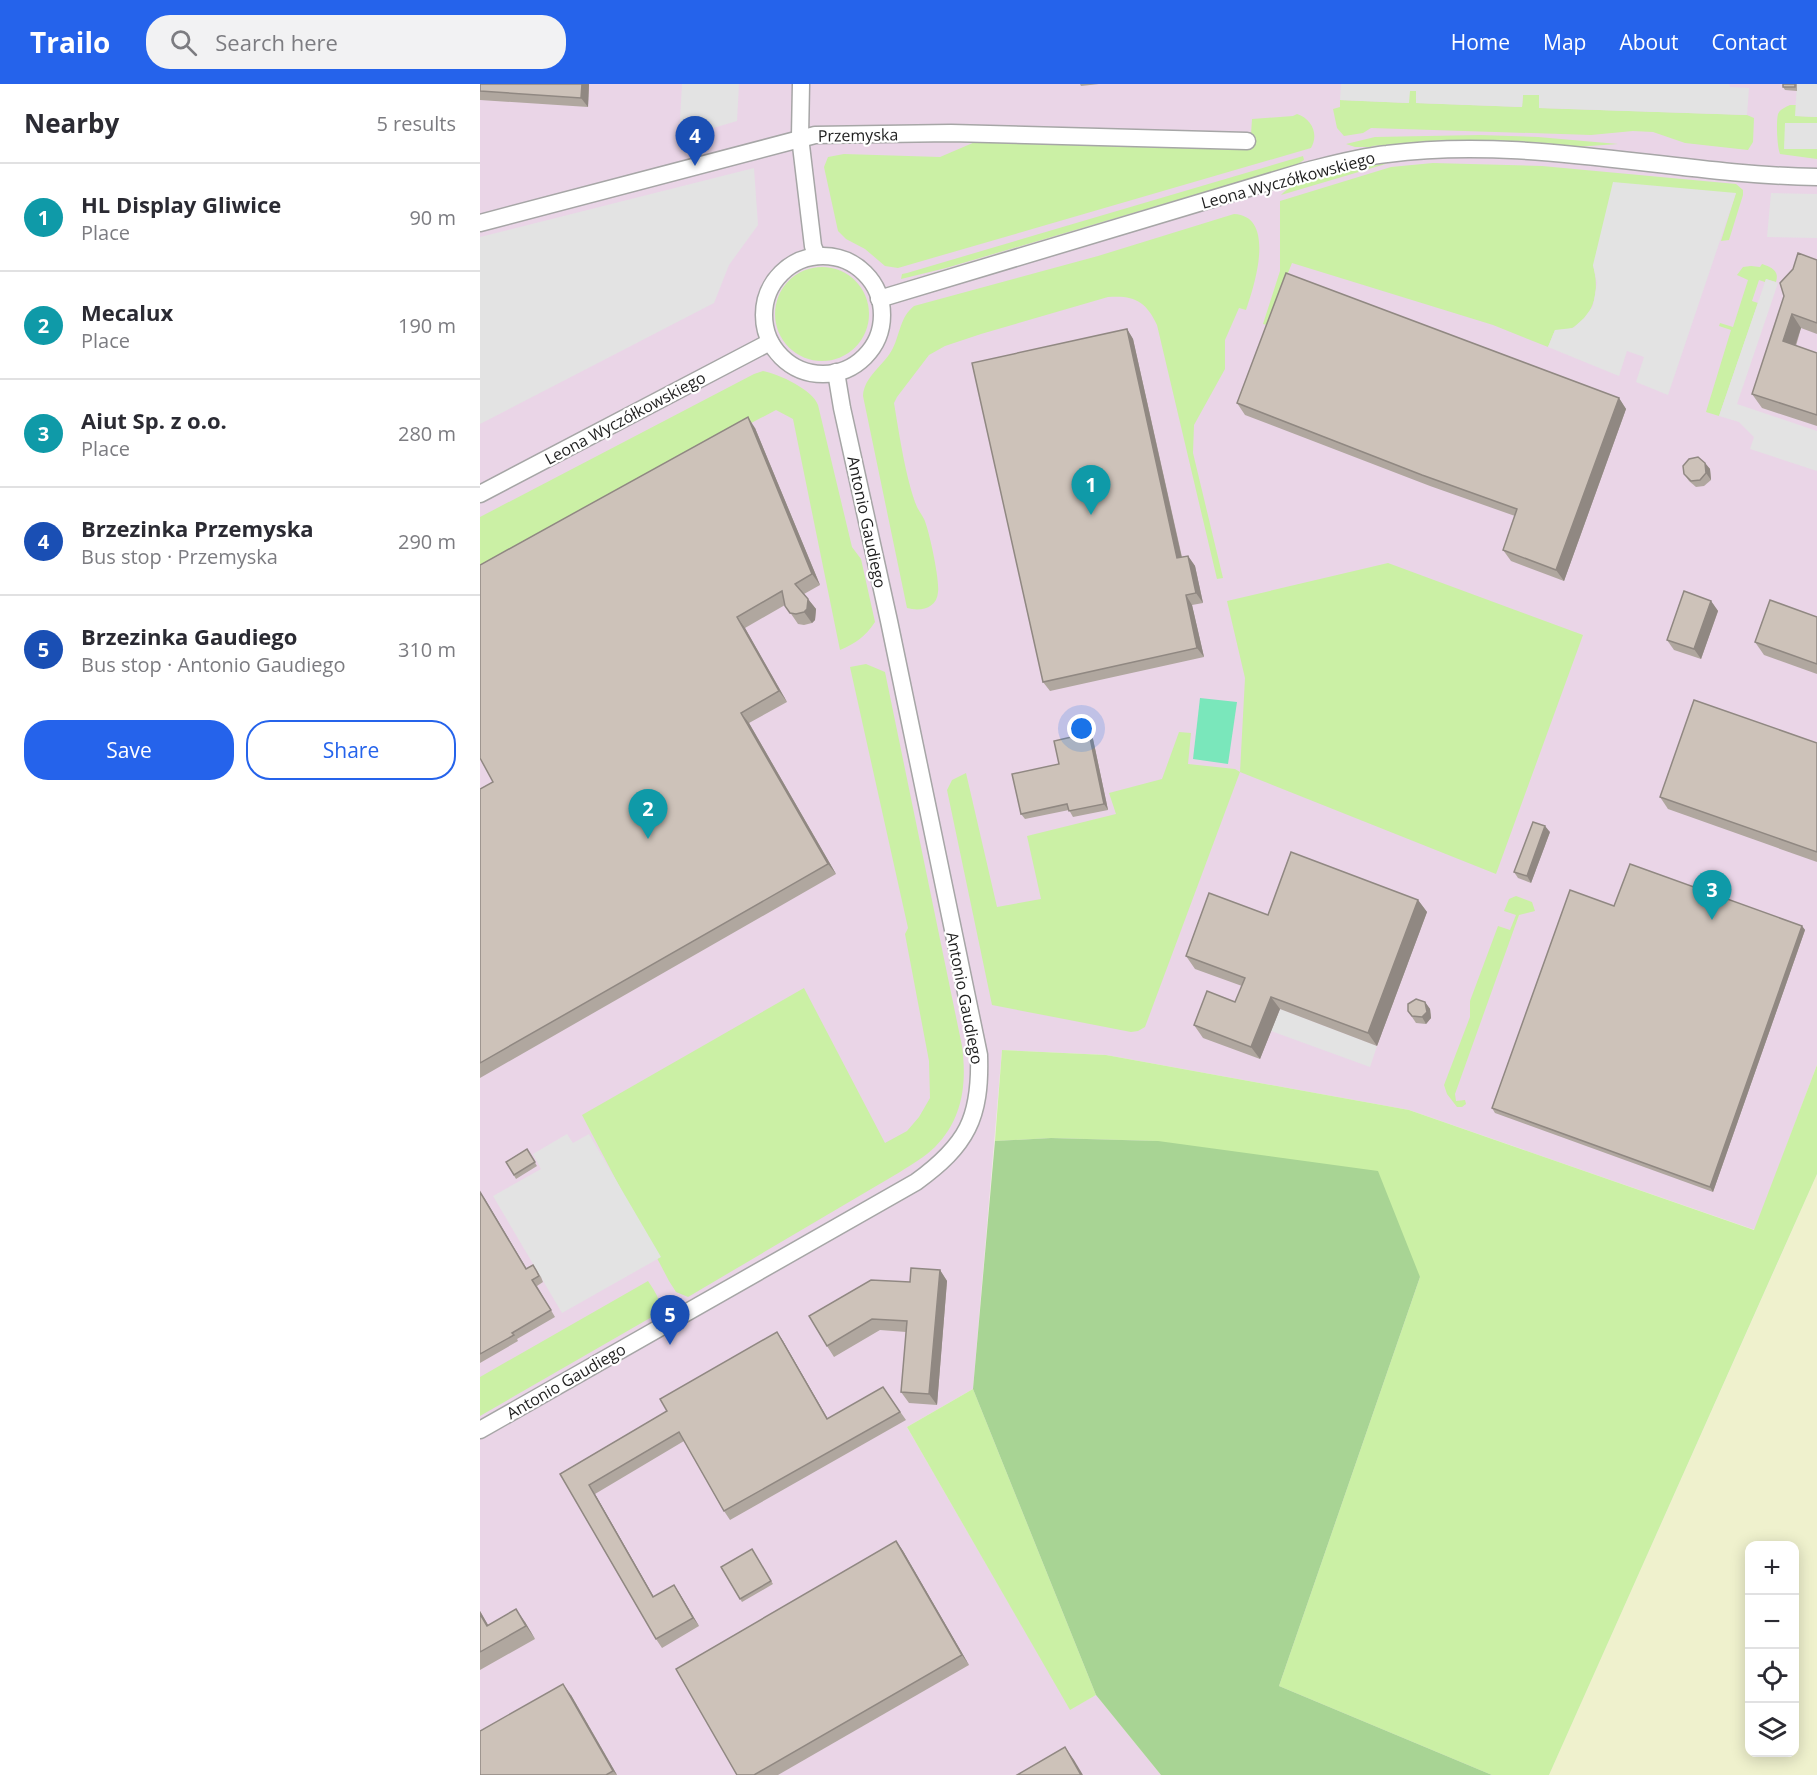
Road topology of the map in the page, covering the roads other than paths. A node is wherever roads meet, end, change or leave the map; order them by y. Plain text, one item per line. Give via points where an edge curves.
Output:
1 (801, 84) edge
2 (800, 137) junction
3 (1247, 141) dead end
4 (1817, 177) edge
5 (480, 223) edge
6 (817, 256) junction
7 (879, 299) junction
8 (770, 342) junction
9 (836, 372) junction
10 (480, 494) edge
11 (480, 1430) edge

1 - 2 street
2 - 3 street, Przemyska via 951,133
2 - 5 street, Przemyska
2 - 6 street
4 - 7 street, Leona Wyczółkowskiego via 1535,152 1389,153 1302,172
6 - 7 street via 839,258 855,266 873,283
6 - 8 street via 787,268 772,285 764,311
7 - 9 street via 880,324 871,348 853,365
8 - 9 street via 794,365 813,373
8 - 10 street, Leona Wyczółkowskiego
9 - 11 street, Antonio Gaudiego via 974,1026 979,1070 972,1120 953,1150 916,1182

